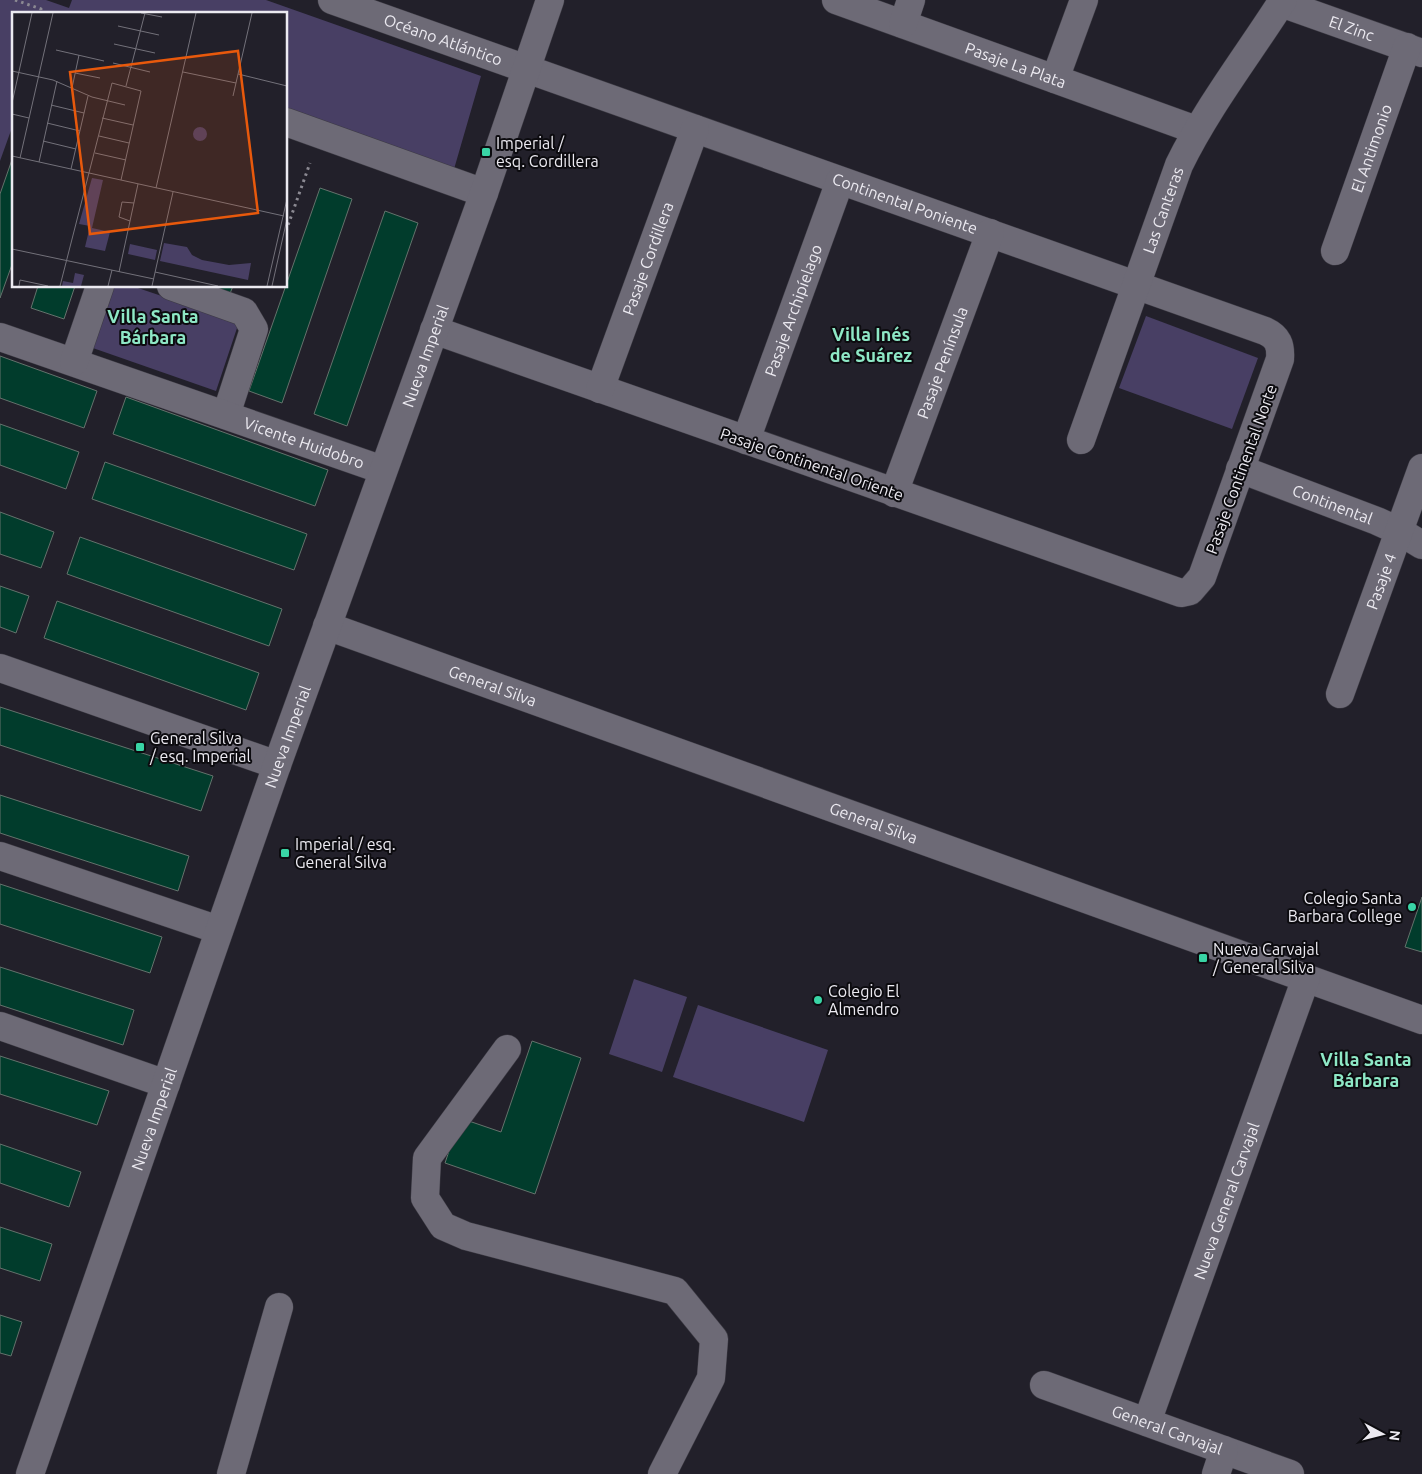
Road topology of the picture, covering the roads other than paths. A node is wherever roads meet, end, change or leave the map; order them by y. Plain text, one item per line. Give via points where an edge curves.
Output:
1 (332, 0) edge
2 (550, 0) edge
3 (836, 0) edge
4 (1084, 0) edge
5 (1282, 2) edge
6 (907, 12) edge
7 (1415, 50) edge
8 (525, 70) junction
9 (1055, 79) junction
10 (288, 123) edge
11 (695, 129) junction
12 (1196, 130) junction
13 (840, 181) junction
14 (484, 193) junction
15 (990, 233) junction
16 (1335, 250) dead end
17 (1136, 285) junction
18 (99, 288) edge
19 (177, 288) edge
20 (434, 330) junction
21 (0, 337) edge
22 (1279, 342) joint
23 (74, 362) junction
24 (600, 389) junction
25 (226, 415) junction
26 (746, 440) junction
27 (1081, 440) dead end
28 (1422, 468) edge
29 (1240, 469) junction
30 (384, 470) junction
31 (894, 493) junction
32 (1399, 531) junction
33 (1422, 545) edge
34 (1190, 591) joint
35 (327, 626) junction
36 (0, 668) edge
37 (1340, 694) dead end
38 (277, 765) junction
39 (0, 856) edge
40 (219, 930) junction
41 (1306, 978) junction
42 (1422, 1020) edge
43 (0, 1026) edge
44 (507, 1049) dead end
45 (166, 1084) junction
46 (279, 1307) dead end
47 (1044, 1385) dead end
48 (1147, 1422) junction
49 (1220, 1462) edge
50 (30, 1474) edge
51 (231, 1474) edge
52 (662, 1474) edge
53 (1290, 1474) edge

1 - 8 street, Océano Atlántico
2 - 8 street, Nueva Imperial
3 - 6 street, Pasaje La Plata
4 - 9 street
5 - 7 street, El Zinc
5 - 12 street, Las Canteras
6 - 9 street, Pasaje La Plata
7 - 16 street, El Antimonio
8 - 11 street, Continental Poniente
8 - 14 street, Nueva Imperial
9 - 12 street, Pasaje La Plata
10 - 14 street
11 - 13 street, Continental Poniente
11 - 24 street, Pasaje Cordillera
12 - 17 street, Las Canteras via 1179,165
13 - 15 street, Continental Poniente
13 - 26 street, Pasaje Archipíelago
14 - 20 street, Nueva Imperial
15 - 17 street, Continental Poniente
15 - 31 street, Pasaje Península
17 - 22 street, Continental Poniente via 1265,331
17 - 27 street, Las Canteras
18 - 23 street
19 - 25 street, Vicente Huidobro via 244,312 254,329
20 - 24 street, Pasaje Continental Oriente
20 - 30 street, Nueva Imperial
21 - 23 street, Vicente Huidobro
22 - 29 street, Pasaje Continental Norte via 1280,359
23 - 25 street, Vicente Huidobro
24 - 26 street, Pasaje Continental Oriente
25 - 30 street, Vicente Huidobro
26 - 31 street, Pasaje Continental Oriente
28 - 32 street, Pasaje 4
29 - 32 street, Continental
29 - 34 street, Pasaje Continental Norte via 1202,578
30 - 35 street, Nueva Imperial
31 - 34 street, Pasaje Continental Oriente via 1172,591
32 - 33 street, Continental
32 - 37 street, Pasaje 4
35 - 38 street, Nueva Imperial
35 - 41 street, General Silva
36 - 38 street
38 - 40 street, Nueva Imperial
39 - 40 street
40 - 45 street, Nueva Imperial
41 - 42 street, General Silva
41 - 48 street, Nueva General Carvajal
43 - 45 street
44 - 52 street via 427,1158 425,1198 443,1226 466,1236 675,1291 714,1339 711,1378
45 - 50 street, Nueva Imperial
46 - 51 street
47 - 48 street, General Carvajal
48 - 49 street, General Carvajal
49 - 53 street, General Carvajal

